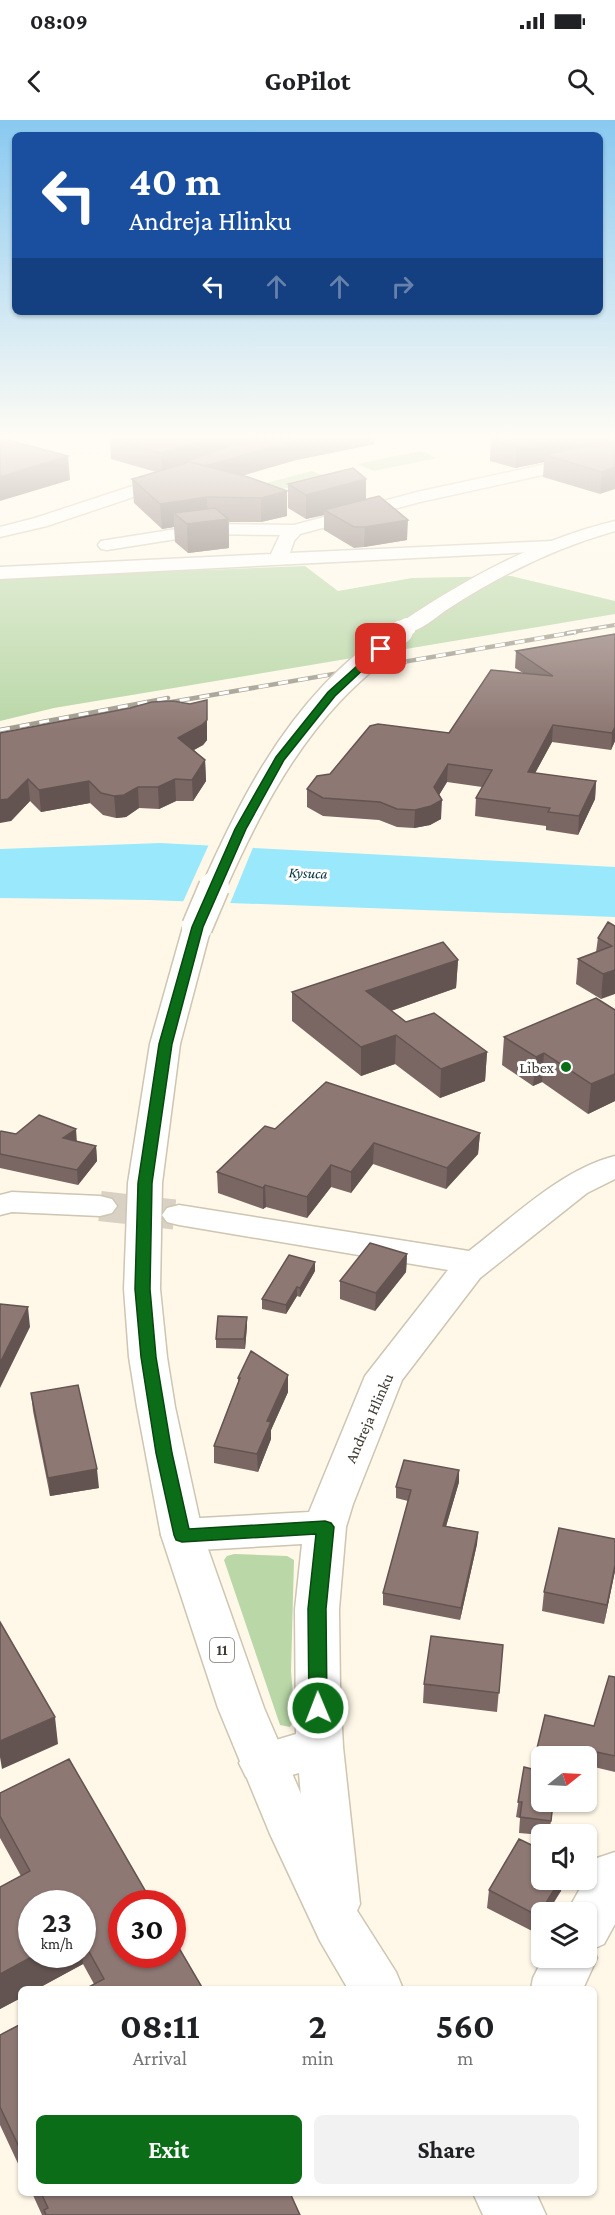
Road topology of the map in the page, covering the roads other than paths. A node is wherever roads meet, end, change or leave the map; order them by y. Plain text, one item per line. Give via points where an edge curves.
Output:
1 (178, 534) edge
2 (273, 534) edge
3 (294, 534) edge
4 (299, 534) edge
5 (590, 534) edge
6 (607, 534) edge
7 (290, 535) junction
8 (558, 544) junction
9 (107, 545) dead end
10 (484, 549) junction
11 (279, 559) junction
12 (522, 560) junction
13 (0, 573) edge
14 (615, 1166) edge
15 (0, 1205) edge
16 (100, 1206) tunnel mouth
17 (178, 1215) tunnel mouth
18 (476, 1263) junction
19 (325, 1527) junction
20 (182, 1535) junction
21 (320, 1747) junction
22 (263, 1763) junction
23 (615, 1874) edge
24 (597, 1908) edge
25 (338, 1924) junction
26 (565, 1968) edge
27 (375, 1986) edge
28 (558, 1986) edge
29 (504, 2196) edge
30 (517, 2215) edge

1 - 9 street
2 - 7 street
3 - 7 street
4 - 7 street
5 - 8 street, 11
6 - 8 street, 11
7 - 11 street
8 - 10 street
8 - 12 street, 11
10 - 11 street
10 - 12 street
11 - 13 street
12 - 20 street, 11, bridge via 407,627 332,694 280,759 240,829 197,927 165,1044 145,1183 142,1289 155,1397
14 - 18 street, Andreja Hlinku via 576,1186
15 - 16 street via 12,1202
17 - 18 street
18 - 19 street, Andreja Hlinku via 384,1376
19 - 20 street
19 - 21 street, Andreja Hlinku via 317,1609
20 - 22 street, 11
21 - 22 street
21 - 25 street, Andreja Hlinku
22 - 25 street, 11
23 - 24 street
25 - 27 street, 11
26 - 28 street
29 - 30 street

